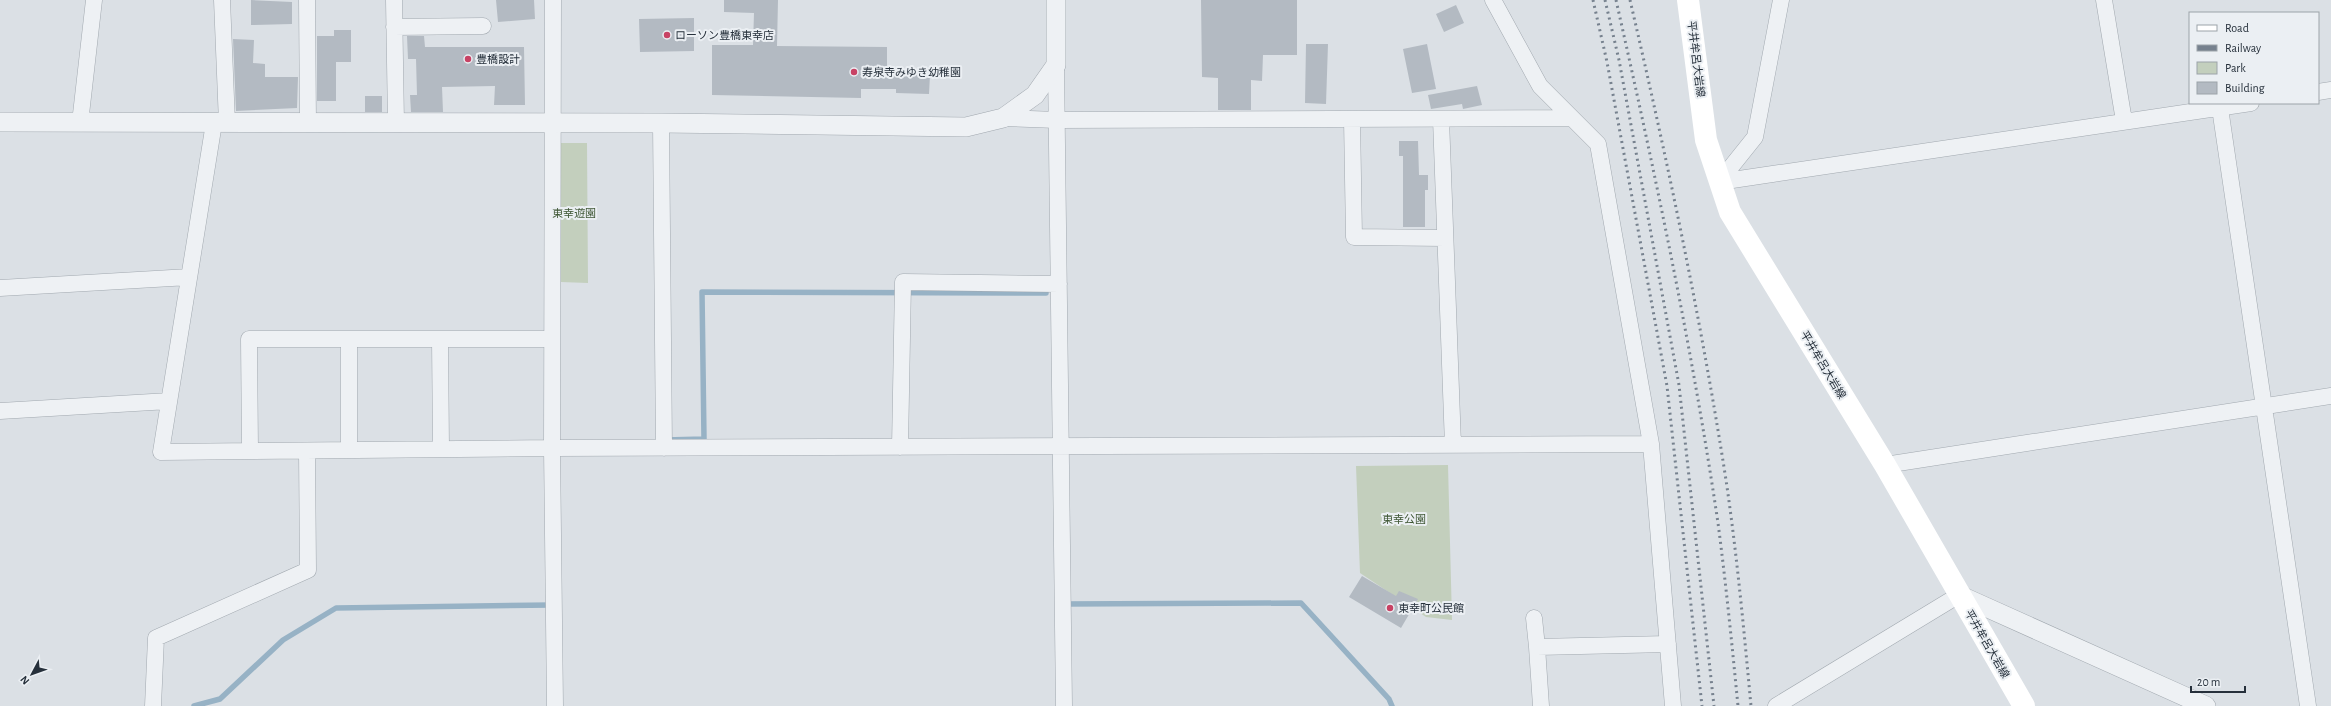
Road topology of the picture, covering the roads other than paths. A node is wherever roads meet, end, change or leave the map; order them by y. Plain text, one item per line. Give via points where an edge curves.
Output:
1 (94, 0) edge
2 (222, 0) edge
3 (307, 0) edge
4 (394, 0) edge
5 (553, 0) edge
6 (1056, 0) edge
7 (1493, 0) edge
8 (1688, 0) edge
9 (1781, 0) edge
10 (2104, 0) edge
11 (484, 26) dead end
12 (394, 27) junction
13 (1056, 65) junction
14 (2331, 90) edge
15 (2319, 92) edge
16 (2244, 104) edge
17 (2220, 108) junction
18 (1003, 118) junction
19 (1571, 118) junction
20 (1352, 119) junction
21 (1441, 119) junction
22 (1057, 120) junction
23 (2124, 121) junction
24 (0, 122) edge
25 (80, 122) junction
26 (220, 123) junction
27 (308, 123) junction
28 (396, 123) junction
29 (554, 123) junction
30 (661, 123) junction
31 (1719, 182) junction
32 (1445, 238) junction
33 (189, 277) junction
34 (1059, 284) junction
35 (0, 288) edge
36 (349, 338) junction
37 (440, 339) junction
38 (552, 339) junction
39 (2331, 396) edge
40 (169, 401) junction
41 (2264, 406) junction
42 (0, 411) edge
43 (1651, 444) junction
44 (1453, 445) junction
45 (1061, 446) junction
46 (900, 447) junction
47 (552, 448) junction
48 (664, 448) junction
49 (441, 449) junction
50 (308, 450) junction
51 (349, 450) junction
52 (250, 451) junction
53 (1885, 465) junction
54 (1959, 595) junction
55 (1534, 618) dead end
56 (1668, 644) junction
57 (1537, 647) junction
58 (153, 706) edge
59 (555, 706) edge
60 (1064, 706) edge
61 (1541, 706) edge
62 (1673, 706) edge
63 (1776, 706) edge
64 (2024, 706) edge
65 (2206, 706) edge
66 (2308, 706) edge

1 - 25 street
2 - 26 street
3 - 27 street
4 - 12 street
5 - 29 street
6 - 13 street
7 - 19 street via 1540,86
8 - 31 main road, 平井牟呂大岩線 via 1706,140
9 - 31 street via 1755,137
10 - 23 street
11 - 12 street
12 - 28 street
13 - 18 street via 1035,95
13 - 22 street
14 - 15 street
16 - 17 street
17 - 23 street
17 - 41 street
18 - 22 street
18 - 30 street via 966,127
19 - 21 street
19 - 43 street via 1598,144
20 - 21 street
20 - 22 street
20 - 32 street via 1354,237
21 - 32 street
22 - 34 street
23 - 31 street
24 - 25 street
25 - 26 street
26 - 27 street
26 - 33 street
27 - 28 street
28 - 29 street
29 - 30 street
29 - 38 street
30 - 48 street
31 - 53 main road, 平井牟呂大岩線 via 1730,212
32 - 44 street
33 - 35 street
33 - 40 street
34 - 45 street
34 - 46 street via 903,282
36 - 37 street
36 - 51 street
36 - 52 street via 249,339
37 - 38 street
37 - 49 street
38 - 47 street
39 - 41 street
40 - 42 street
40 - 52 street via 160,452
41 - 53 street
41 - 66 street
43 - 44 street
43 - 56 street
44 - 45 street
45 - 46 street
45 - 60 street
46 - 48 street
47 - 48 street
47 - 49 street
47 - 59 street
49 - 51 street
50 - 51 street
50 - 52 street
50 - 58 street via 308,570 156,638
53 - 54 main road, 平井牟呂大岩線
54 - 63 street
54 - 64 main road, 平井牟呂大岩線
54 - 65 street
55 - 57 street
56 - 57 street
56 - 62 street
57 - 61 street

